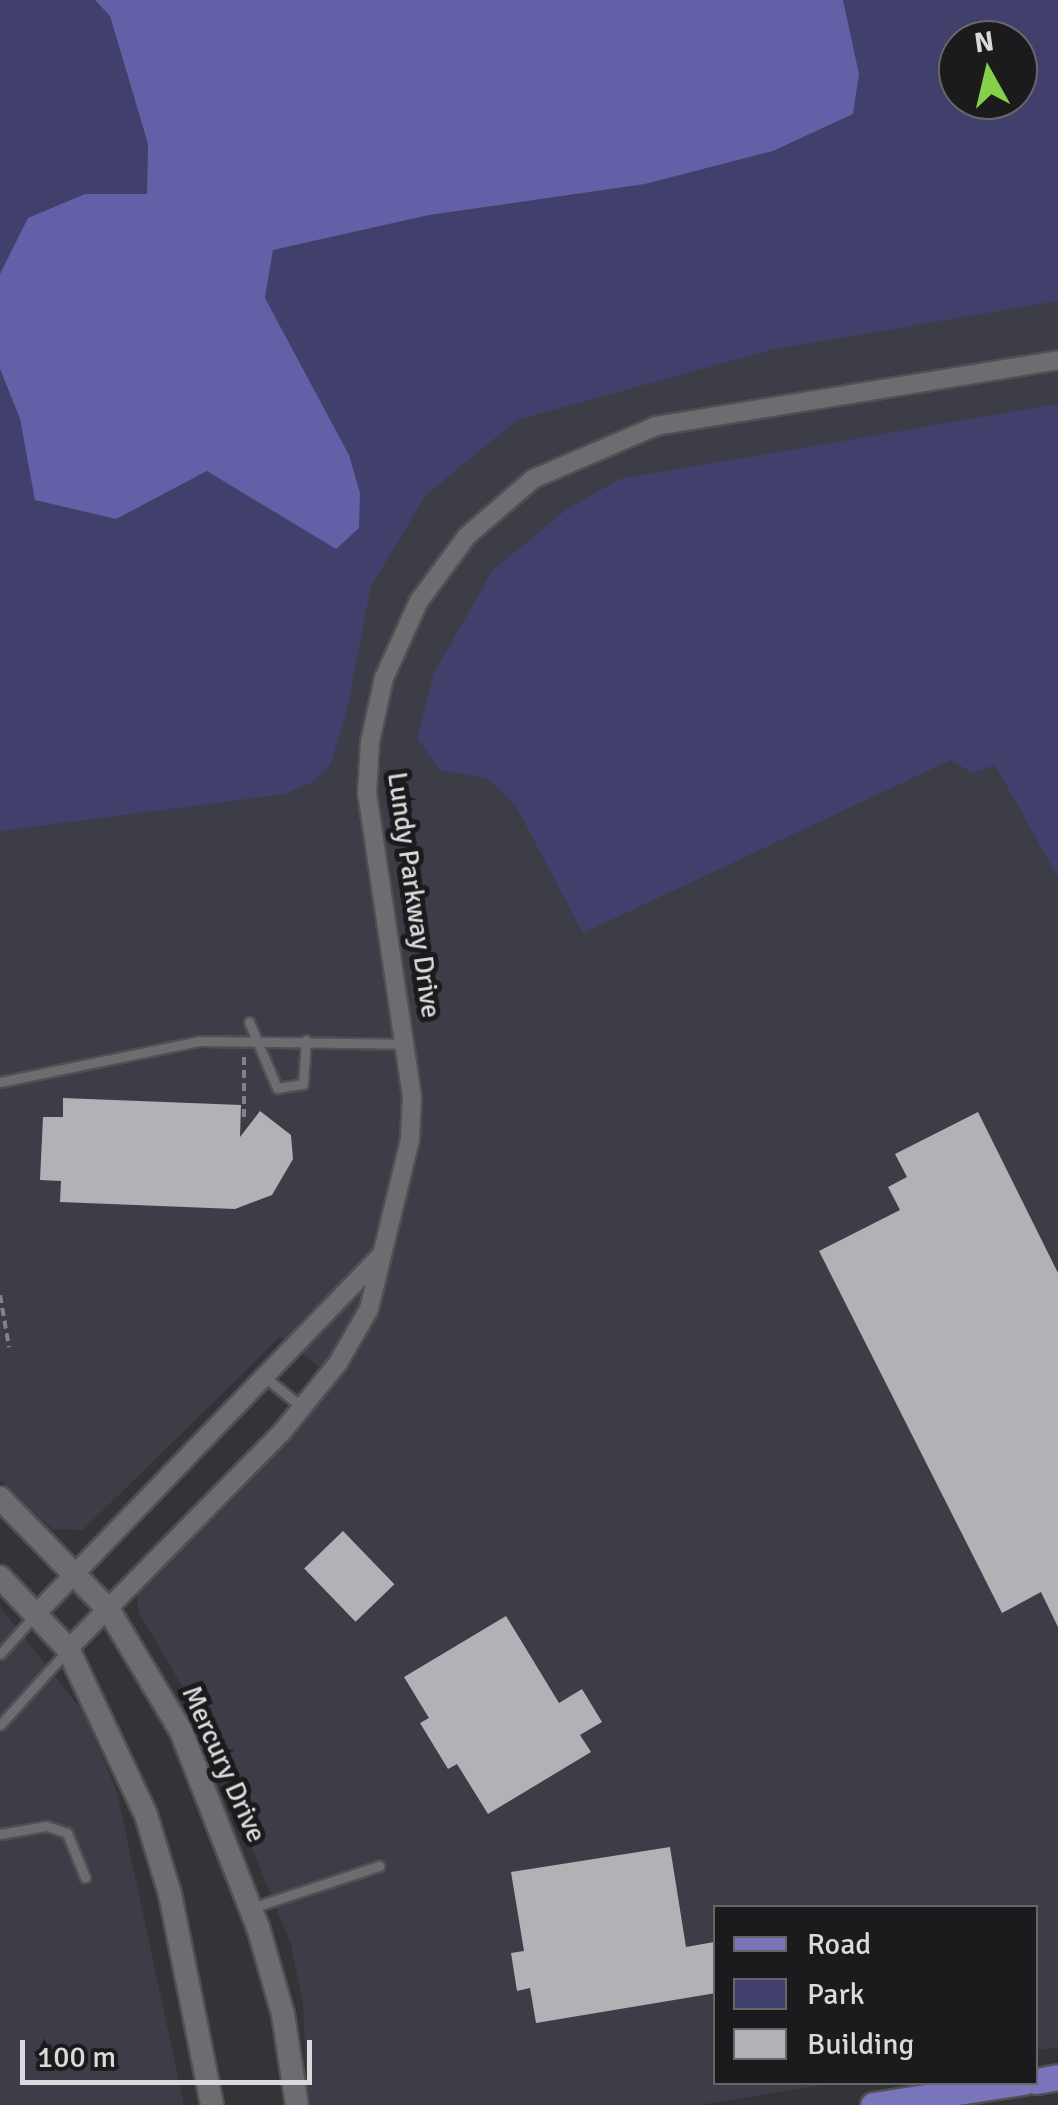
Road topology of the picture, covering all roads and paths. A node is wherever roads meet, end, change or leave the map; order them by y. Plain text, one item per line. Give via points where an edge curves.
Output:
1 (1058, 360) edge
2 (249, 1022) dead end
3 (262, 1040) junction
4 (306, 1040) junction
5 (406, 1044) junction
6 (226, 1052) dead end
7 (0, 1082) edge
8 (244, 1118) dead end
9 (383, 1252) junction
10 (0, 1295) edge
11 (9, 1348) dead end
12 (266, 1378) junction
13 (302, 1407) junction
14 (0, 1498) edge
15 (74, 1571) junction
16 (0, 1577) edge
17 (108, 1609) junction
18 (35, 1615) junction
19 (68, 1649) junction
20 (0, 1654) edge
21 (0, 1725) edge
22 (0, 1834) edge
23 (380, 1866) dead end
24 (85, 1878) dead end
25 (252, 1908) junction
26 (1003, 2085) edge
27 (212, 2105) edge
28 (297, 2105) edge
29 (873, 2105) edge

1 - 5 street, Lundy Parkway Drive via 656,426 533,479 467,536 419,601 384,678 370,742 367,794
2 - 3 lane
3 - 4 lane
3 - 4 lane via 269,1081 290,1088 303,1084
3 - 7 lane via 144,1050
4 - 5 lane
5 - 9 street, Lundy Parkway Drive via 410,1138
6 - 8 path via 244,1054
9 - 12 street, Lundy Parkway Drive
9 - 13 street, Lundy Parkway Drive via 368,1309
10 - 11 path
12 - 13 lane
12 - 15 street, Lundy Parkway Drive
13 - 17 street, Lundy Parkway Drive
14 - 15 street, Mercury Drive
15 - 17 street, Mercury Drive
15 - 18 street, Lundy Parkway Drive
16 - 18 street
17 - 19 street, Lundy Parkway Drive
17 - 25 street, Mercury Drive via 181,1731
18 - 19 street
18 - 20 lane
19 - 21 lane
19 - 27 street via 146,1814 170,1894
22 - 24 lane via 46,1826 67,1833
23 - 25 lane
25 - 28 street, Mercury Drive via 284,2014
26 - 29 main road

